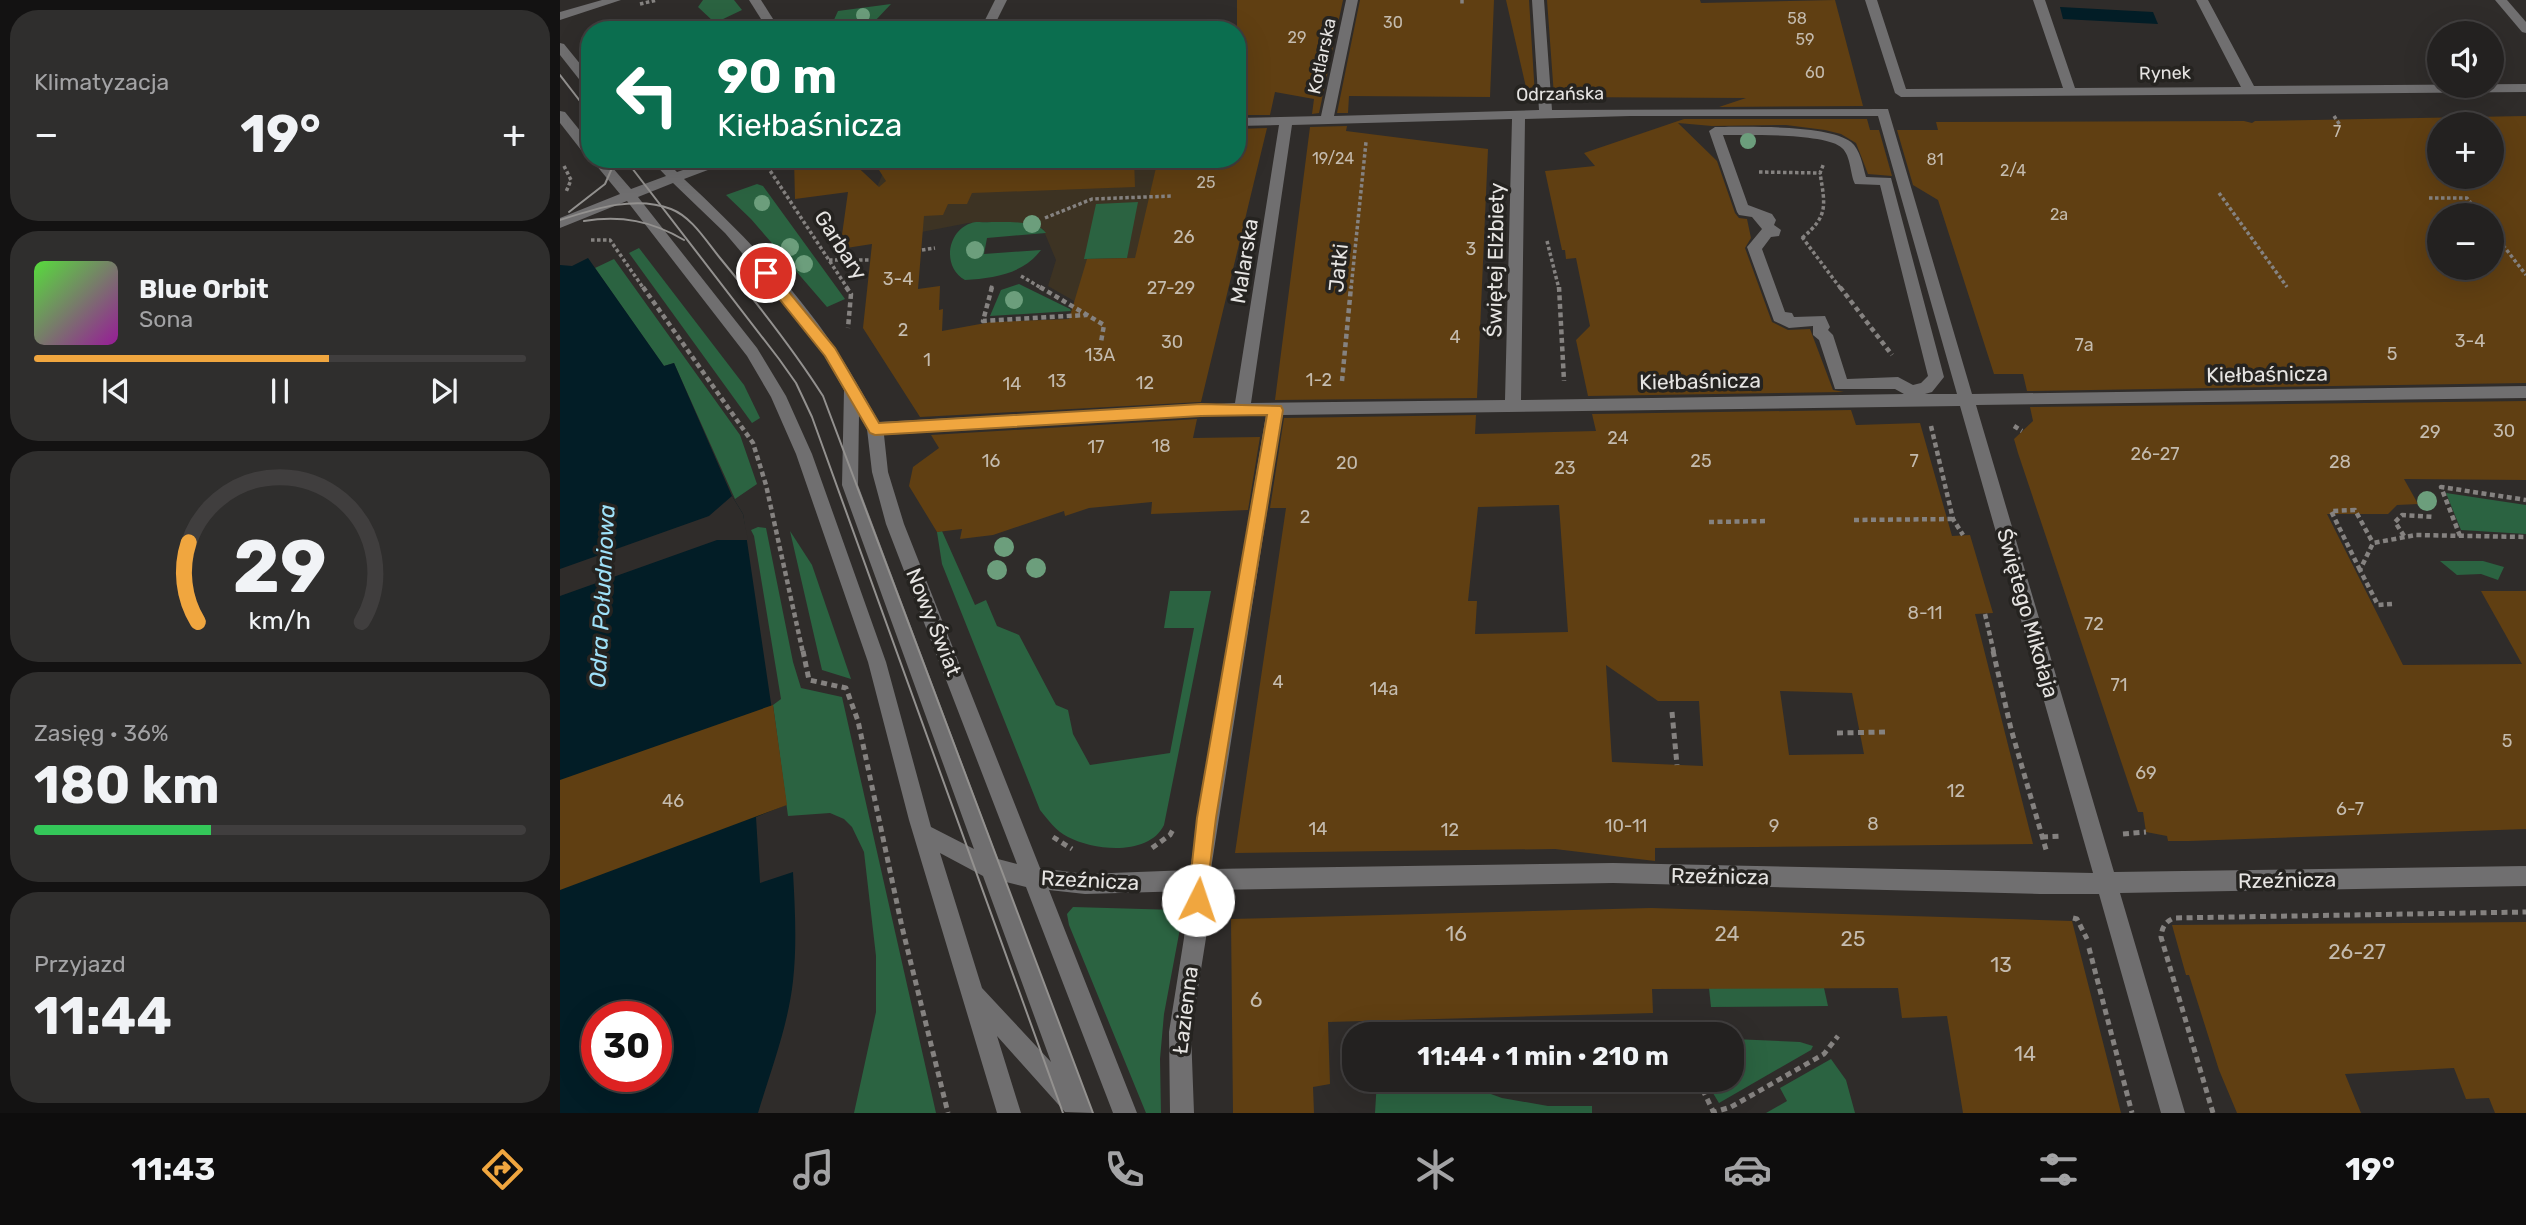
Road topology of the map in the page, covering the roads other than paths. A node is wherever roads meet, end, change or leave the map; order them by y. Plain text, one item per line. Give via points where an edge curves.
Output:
1 (615, 0) edge
2 (755, 0) edge
3 (1001, 0) edge
4 (1352, 0) edge
5 (1538, 0) edge
6 (1871, 0) edge
7 (2039, 0) edge
8 (2202, 0) edge
9 (2501, 0) edge
10 (560, 16) edge
11 (768, 21) edge
12 (990, 21) edge
13 (2526, 29) edge
14 (560, 47) edge
15 (581, 74) edge
16 (2526, 88) edge
17 (2249, 89) junction
18 (2070, 91) junction
19 (1901, 93) junction
20 (1551, 113) junction
21 (1883, 113) junction
22 (1519, 114) junction
23 (560, 115) edge
24 (1327, 119) junction
25 (1286, 120) junction
26 (1246, 121) edge
27 (581, 141) edge
28 (605, 168) edge
29 (666, 168) edge
30 (703, 168) edge
31 (675, 177) junction
32 (630, 196) junction
33 (560, 223) edge
34 (851, 391) junction
35 (2526, 392) edge
36 (1964, 393) junction
37 (1922, 394) junction
38 (1513, 406) junction
39 (1242, 410) junction
40 (1275, 410) junction
41 (875, 429) junction
42 (924, 834) junction
43 (989, 867) junction
44 (2526, 876) edge
45 (1033, 878) junction
46 (1200, 880) junction
47 (2105, 882) junction
48 (972, 992) junction
49 (1009, 1113) edge
50 (1081, 1113) edge
51 (1125, 1113) edge
52 (1182, 1113) edge
53 (2173, 1113) edge

1 - 10 street
2 - 11 street
3 - 12 street
4 - 24 street, Kotlarska
5 - 20 street
6 - 19 street
7 - 18 street
8 - 17 street
9 - 13 street
14 - 15 street
16 - 17 street, Rynek
17 - 18 street, Rynek
18 - 19 street, Rynek
19 - 21 street
20 - 21 street, Odrzańska
20 - 22 street, Odrzańska
21 - 36 street, Świętego Mikołaja
22 - 24 street, Odrzańska
22 - 38 street, Świętej Elżbiety
23 - 27 street
24 - 25 street, Odrzańska
25 - 26 street, Odrzańska
25 - 39 street, Malarska
28 - 32 street
29 - 31 street, Nowy Świat
30 - 31 street
31 - 32 street
31 - 34 street, Nowy Świat via 730,230 797,308 830,352
32 - 33 street
32 - 42 street via 752,352 778,396 814,480 877,662
34 - 41 street, Nowy Świat
34 - 43 street via 850,485
35 - 36 street, Kiełbaśnicza
36 - 37 street, Kiełbaśnicza
36 - 47 street, Świętego Mikołaja
37 - 37 street via 1898,383 1840,385 1820,320 1789,323 1787,317 1779,317 1754,247 1774,230 1769,229 1767,217 1751,209 1744,212 1715,131 1838,139 1849,146 1860,181 1886,181 1936,377
37 - 38 street, Kiełbaśnicza
38 - 40 street, Kiełbaśnicza
39 - 40 street, Kiełbaśnicza
39 - 41 street, Kiełbaśnicza
40 - 46 street, Łazienna via 1206,818
41 - 45 street, Nowy Świat via 880,472 895,524
42 - 43 street, Rzeźnicza
42 - 48 street
43 - 45 street, Rzeźnicza
43 - 50 street
44 - 47 street, Rzeźnicza
45 - 46 street, Rzeźnicza via 1097,884
45 - 51 street, Nowy Świat
46 - 47 street, Rzeźnicza via 1612,873
46 - 52 street, Łazienna via 1180,1032
47 - 53 street, Świętego Mikołaja
48 - 49 street
48 - 50 street

